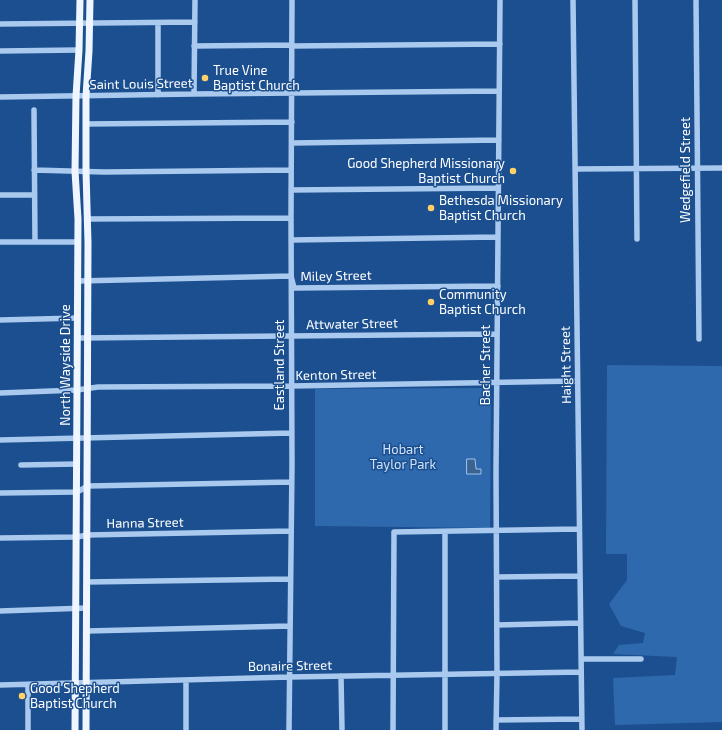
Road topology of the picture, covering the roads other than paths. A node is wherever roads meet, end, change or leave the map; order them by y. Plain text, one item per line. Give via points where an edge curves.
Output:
1 (80, 0) edge
2 (90, 0) edge
3 (195, 0) edge
4 (292, 0) edge
5 (500, 0) edge
6 (573, 0) edge
7 (635, 0) edge
8 (696, 0) edge
9 (195, 22) junction
10 (80, 23) junction
11 (90, 23) junction
12 (158, 23) junction
13 (0, 24) edge
14 (500, 44) junction
15 (194, 46) junction
16 (292, 46) junction
17 (79, 50) junction
18 (0, 51) edge
19 (499, 91) junction
20 (158, 94) junction
21 (194, 94) junction
22 (292, 94) junction
23 (76, 96) junction
24 (86, 96) junction
25 (0, 98) edge
26 (34, 110) dead end
27 (292, 122) junction
28 (86, 124) junction
29 (499, 140) junction
30 (292, 143) junction
31 (637, 168) junction
32 (698, 168) junction
33 (722, 168) edge
34 (575, 169) junction
35 (34, 170) junction
36 (291, 170) junction
37 (76, 171) junction
38 (86, 171) junction
39 (498, 188) junction
40 (291, 190) junction
41 (0, 195) edge
42 (34, 195) junction
43 (291, 218) junction
44 (87, 219) junction
45 (498, 237) junction
46 (636, 239) dead end
47 (291, 240) junction
48 (0, 242) edge
49 (35, 242) junction
50 (78, 242) junction
51 (88, 243) junction
52 (291, 276) junction
53 (88, 280) junction
54 (78, 281) junction
55 (498, 286) junction
56 (78, 318) junction
57 (0, 320) edge
58 (497, 334) junction
59 (292, 336) junction
60 (78, 338) junction
61 (88, 338) junction
62 (699, 339) dead end
63 (577, 381) junction
64 (497, 383) junction
65 (291, 386) junction
66 (88, 388) junction
67 (77, 390) junction
68 (0, 393) edge
69 (291, 434) junction
70 (77, 438) junction
71 (87, 438) junction
72 (0, 440) edge
73 (77, 464) junction
74 (21, 466) dead end
75 (291, 482) junction
76 (88, 486) junction
77 (77, 492) junction
78 (0, 493) edge
79 (579, 529) junction
80 (291, 531) junction
81 (496, 531) junction
82 (445, 532) junction
83 (87, 535) junction
84 (76, 537) junction
85 (0, 538) edge
86 (580, 576) junction
87 (497, 577) junction
88 (290, 579) junction
89 (87, 582) junction
90 (87, 608) junction
91 (76, 609) junction
92 (0, 610) edge
93 (580, 623) junction
94 (497, 625) junction
95 (290, 626) junction
96 (86, 631) junction
97 (581, 659) junction
98 (641, 659) dead end
99 (581, 672) junction
100 (444, 674) junction
101 (497, 674) junction
102 (394, 675) junction
103 (342, 676) junction
104 (290, 677) junction
105 (186, 680) junction
106 (86, 682) junction
107 (76, 683) junction
108 (0, 685) edge
109 (28, 685) junction
110 (581, 719) junction
111 (496, 720) junction
112 (28, 730) edge
113 (75, 730) edge
114 (86, 730) edge
115 (186, 730) edge
116 (289, 730) edge
117 (342, 730) edge
118 (393, 730) edge
119 (445, 730) edge
120 (496, 730) edge
121 (582, 730) edge

1 - 10 main road, North Wayside Drive
2 - 11 main road, North Wayside Drive
3 - 9 street
4 - 16 street, Eastland Street
5 - 14 street, Bacher Street
6 - 34 street, Haight Street
7 - 31 street
8 - 32 street, Wedgefield Street
9 - 12 street
9 - 15 street
10 - 11 street
10 - 13 street
10 - 17 main road, North Wayside Drive
11 - 12 street
11 - 24 main road, North Wayside Drive
12 - 20 street
14 - 16 street
14 - 19 street, Bacher Street
15 - 16 street
15 - 21 street
16 - 22 street, Eastland Street
17 - 18 street
17 - 23 main road, North Wayside Drive
19 - 22 street, Saint Louis Street
19 - 29 street, Bacher Street
20 - 21 street, Saint Louis Street
20 - 24 street, Saint Louis Street
21 - 22 street, Saint Louis Street
22 - 27 street, Eastland Street
23 - 24 street, Saint Louis Street
23 - 25 street, Saint Louis Street
23 - 37 main road, North Wayside Drive
24 - 28 main road, North Wayside Drive
26 - 35 street
27 - 28 street
27 - 30 street, Eastland Street
28 - 38 main road, North Wayside Drive
29 - 30 street
29 - 39 street, Bacher Street
30 - 36 street, Eastland Street
31 - 32 street
31 - 34 street
31 - 46 street
32 - 33 street
32 - 62 street, Wedgefield Street
34 - 63 street, Haight Street
35 - 37 street
35 - 42 street
36 - 38 street
36 - 40 street, Eastland Street
37 - 38 street
37 - 50 main road, North Wayside Drive
38 - 44 main road, North Wayside Drive
39 - 40 street
39 - 45 street, Bacher Street
40 - 43 street, Eastland Street
41 - 42 street
42 - 49 street
43 - 44 street
43 - 47 street, Eastland Street
44 - 51 main road, North Wayside Drive
45 - 47 street
45 - 55 street, Bacher Street
47 - 52 street, Eastland Street
48 - 49 street
49 - 50 street
50 - 51 main road
50 - 54 main road, North Wayside Drive
51 - 53 main road, North Wayside Drive
52 - 53 street, Miley Street
52 - 55 street, Miley Street via 294,288
52 - 59 street, Eastland Street
53 - 54 street, Miley Street
53 - 61 main road, North Wayside Drive
54 - 56 main road, North Wayside Drive
55 - 58 street, Bacher Street
56 - 57 street
56 - 60 main road, North Wayside Drive
58 - 59 street, Attwater Street
58 - 64 street, Bacher Street
59 - 61 street, Attwater Street
59 - 65 street, Eastland Street
60 - 61 street, Attwater Street
60 - 67 main road, North Wayside Drive
61 - 66 main road, North Wayside Drive
63 - 64 street, Kenton Street
63 - 79 street, Haight Street
64 - 65 street, Kenton Street
64 - 81 street, Bacher Street
65 - 66 street, Kenton Street
65 - 69 street, Eastland Street
66 - 67 street, Kenton Street
66 - 71 main road, North Wayside Drive
67 - 68 street, Kenton Street
67 - 70 main road, North Wayside Drive
69 - 71 street
69 - 75 street, Eastland Street
70 - 71 street
70 - 72 street
70 - 73 main road, North Wayside Drive
71 - 76 main road, North Wayside Drive
73 - 74 street
73 - 77 main road, North Wayside Drive
75 - 76 street
75 - 80 street, Eastland Street
76 - 77 street
76 - 83 main road, North Wayside Drive
77 - 78 street
77 - 84 main road, North Wayside Drive
79 - 81 street
79 - 86 street, Haight Street
80 - 83 street, Hanna Street
80 - 88 street, Eastland Street
81 - 82 street
81 - 87 street, Bacher Street
82 - 100 street
82 - 102 street via 394,532
83 - 84 street, Hanna Street
83 - 89 main road, North Wayside Drive
84 - 85 street, Hanna Street
84 - 91 main road, North Wayside Drive
86 - 87 street
86 - 93 street, Haight Street
87 - 94 street, Bacher Street
88 - 89 street
88 - 95 street, Eastland Street
89 - 90 main road, North Wayside Drive
90 - 91 street
90 - 96 main road, North Wayside Drive
91 - 92 street
91 - 107 main road, North Wayside Drive
93 - 94 street
93 - 97 street, Haight Street
94 - 101 street, Bacher Street
95 - 96 street
95 - 104 street, Eastland Street
96 - 106 main road, North Wayside Drive
97 - 98 street
97 - 99 street, Haight Street
99 - 101 street, Bonaire Street
99 - 110 street, Haight Street
100 - 101 street, Bonaire Street
100 - 102 street, Bonaire Street
100 - 119 street
101 - 111 street, Bacher Street
102 - 103 street, Bonaire Street
102 - 118 street
103 - 104 street, Bonaire Street
103 - 117 street
104 - 105 street, Bonaire Street
104 - 116 street, Eastland Street
105 - 106 street, Bonaire Street
105 - 115 street
106 - 107 street, Bonaire Street
106 - 114 main road, North Wayside Drive
107 - 109 street, Bonaire Street
107 - 113 main road, North Wayside Drive
108 - 109 street, Bonaire Street
109 - 112 street
110 - 111 street
110 - 121 street, Haight Street
111 - 120 street, Bacher Street

